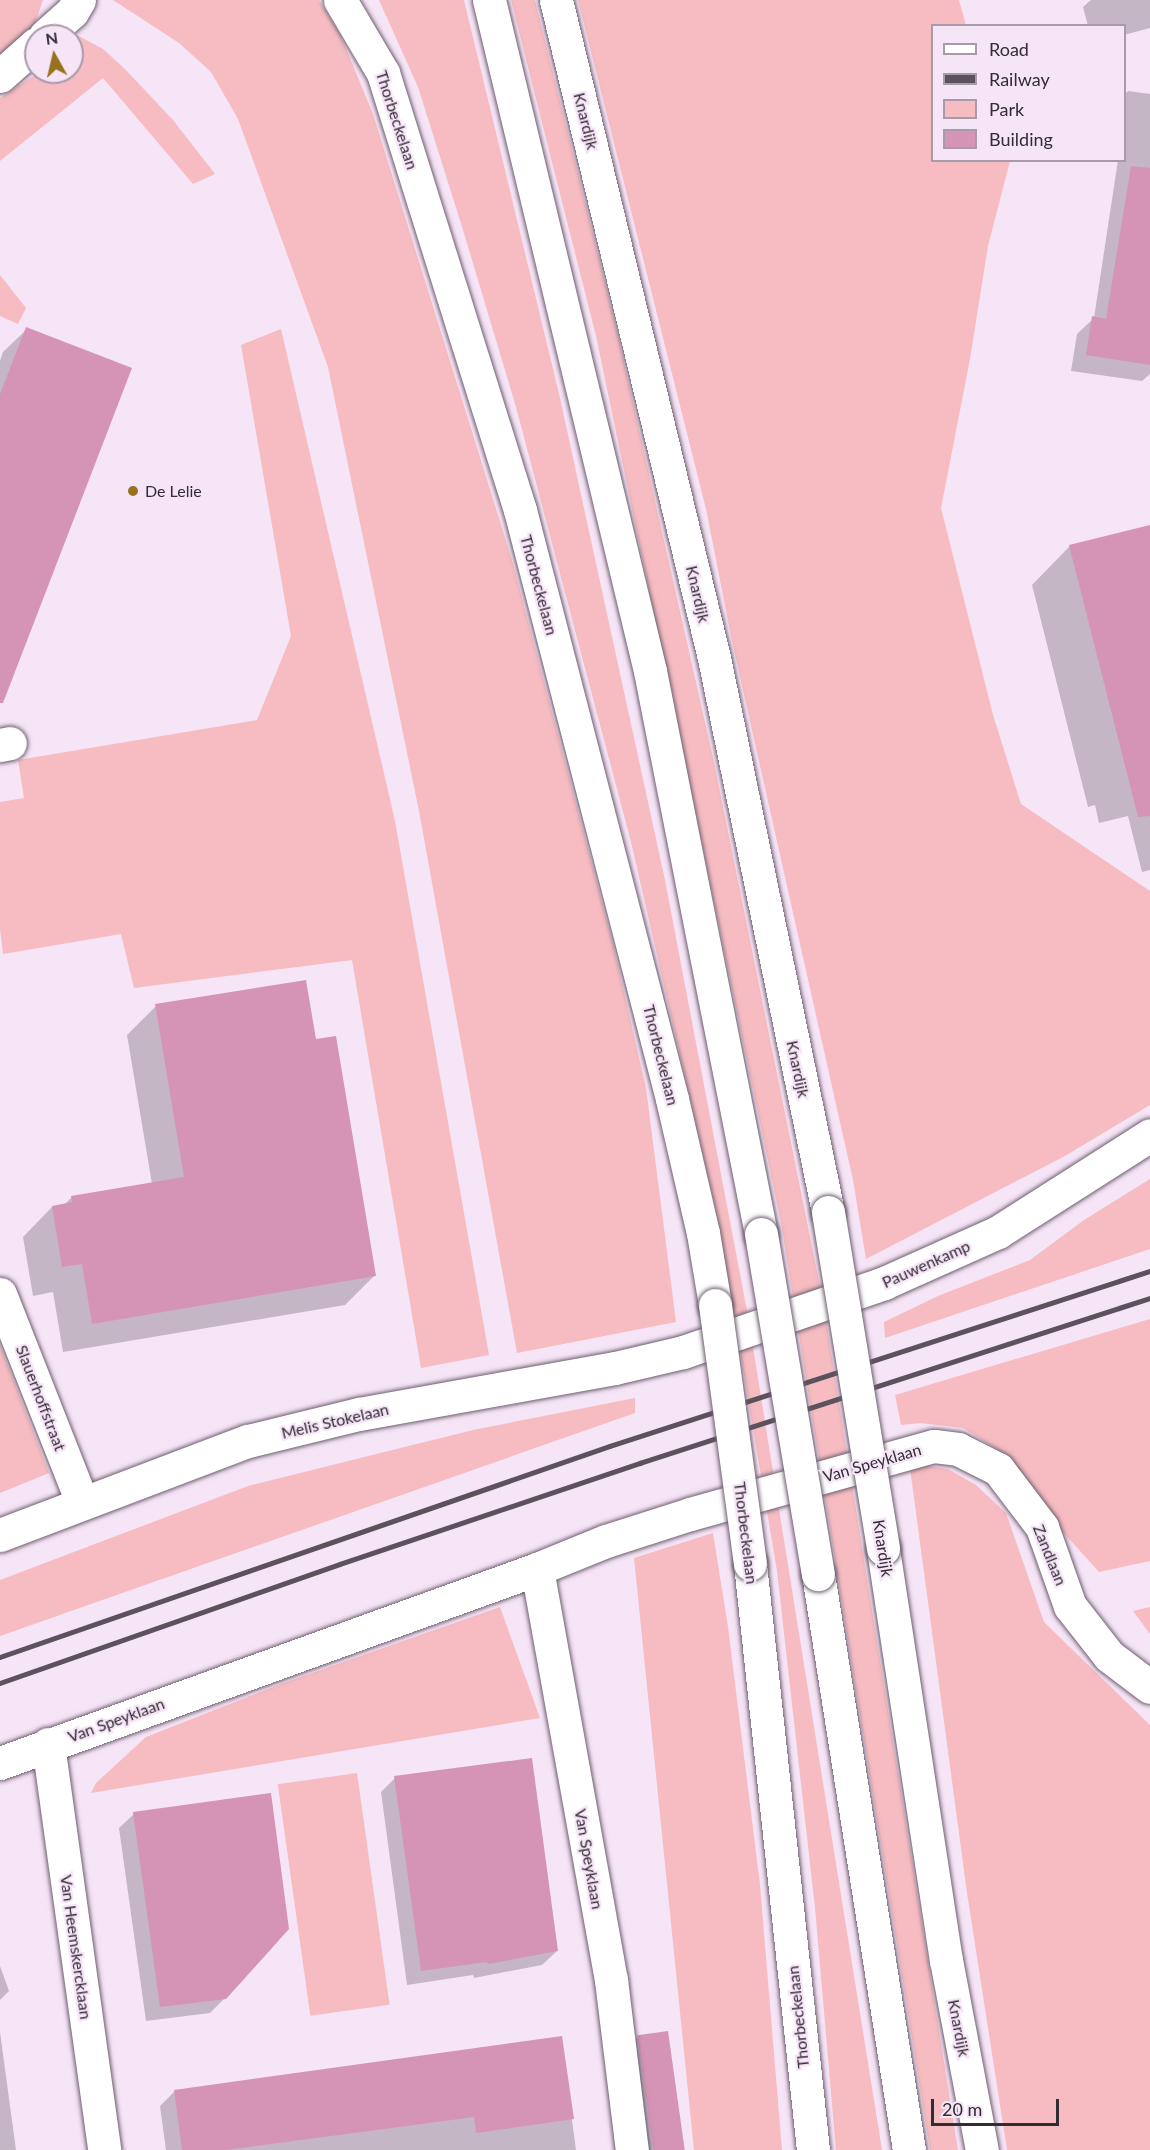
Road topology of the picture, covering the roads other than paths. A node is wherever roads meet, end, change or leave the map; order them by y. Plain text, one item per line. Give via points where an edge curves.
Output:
1 (79, 0) edge
2 (340, 0) edge
3 (489, 0) edge
4 (556, 0) edge
5 (58, 24) edge
6 (24, 55) edge
7 (0, 76) edge
8 (1150, 1135) edge
9 (0, 1294) edge
10 (683, 1352) joint
11 (934, 1446) joint
12 (82, 1503) junction
13 (0, 1535) edge
14 (537, 1569) junction
15 (1150, 1687) edge
16 (48, 1744) junction
17 (0, 1763) edge
18 (104, 2150) edge
19 (632, 2150) edge
20 (813, 2150) edge
21 (909, 2150) edge
22 (982, 2150) edge

1 - 5 street
2 - 20 street, Thorbeckelaan, bridge via 383,73 520,510 656,1032 703,1233 750,1564
3 - 21 street, bridge via 650,671 761,1234
4 - 22 street, Knardijk, bridge via 714,658 828,1212 946,1960
6 - 7 street
8 - 10 street, Pauwenkamp via 998,1232 884,1283
9 - 12 street, Slauerhoffstraat
10 - 12 street, Melis Stokelaan via 370,1412 248,1441
11 - 14 street, Van Speyklaan via 690,1514 606,1541
11 - 15 street, Zandlaan via 958,1449 998,1469 1042,1527 1070,1606 1109,1656
12 - 13 street, Melis Stokelaan
14 - 16 street, Van Speyklaan
14 - 19 street, Van Speyklaan via 611,1980
16 - 17 street, Van Speyklaan
16 - 18 street, Van Heemskercklaan

